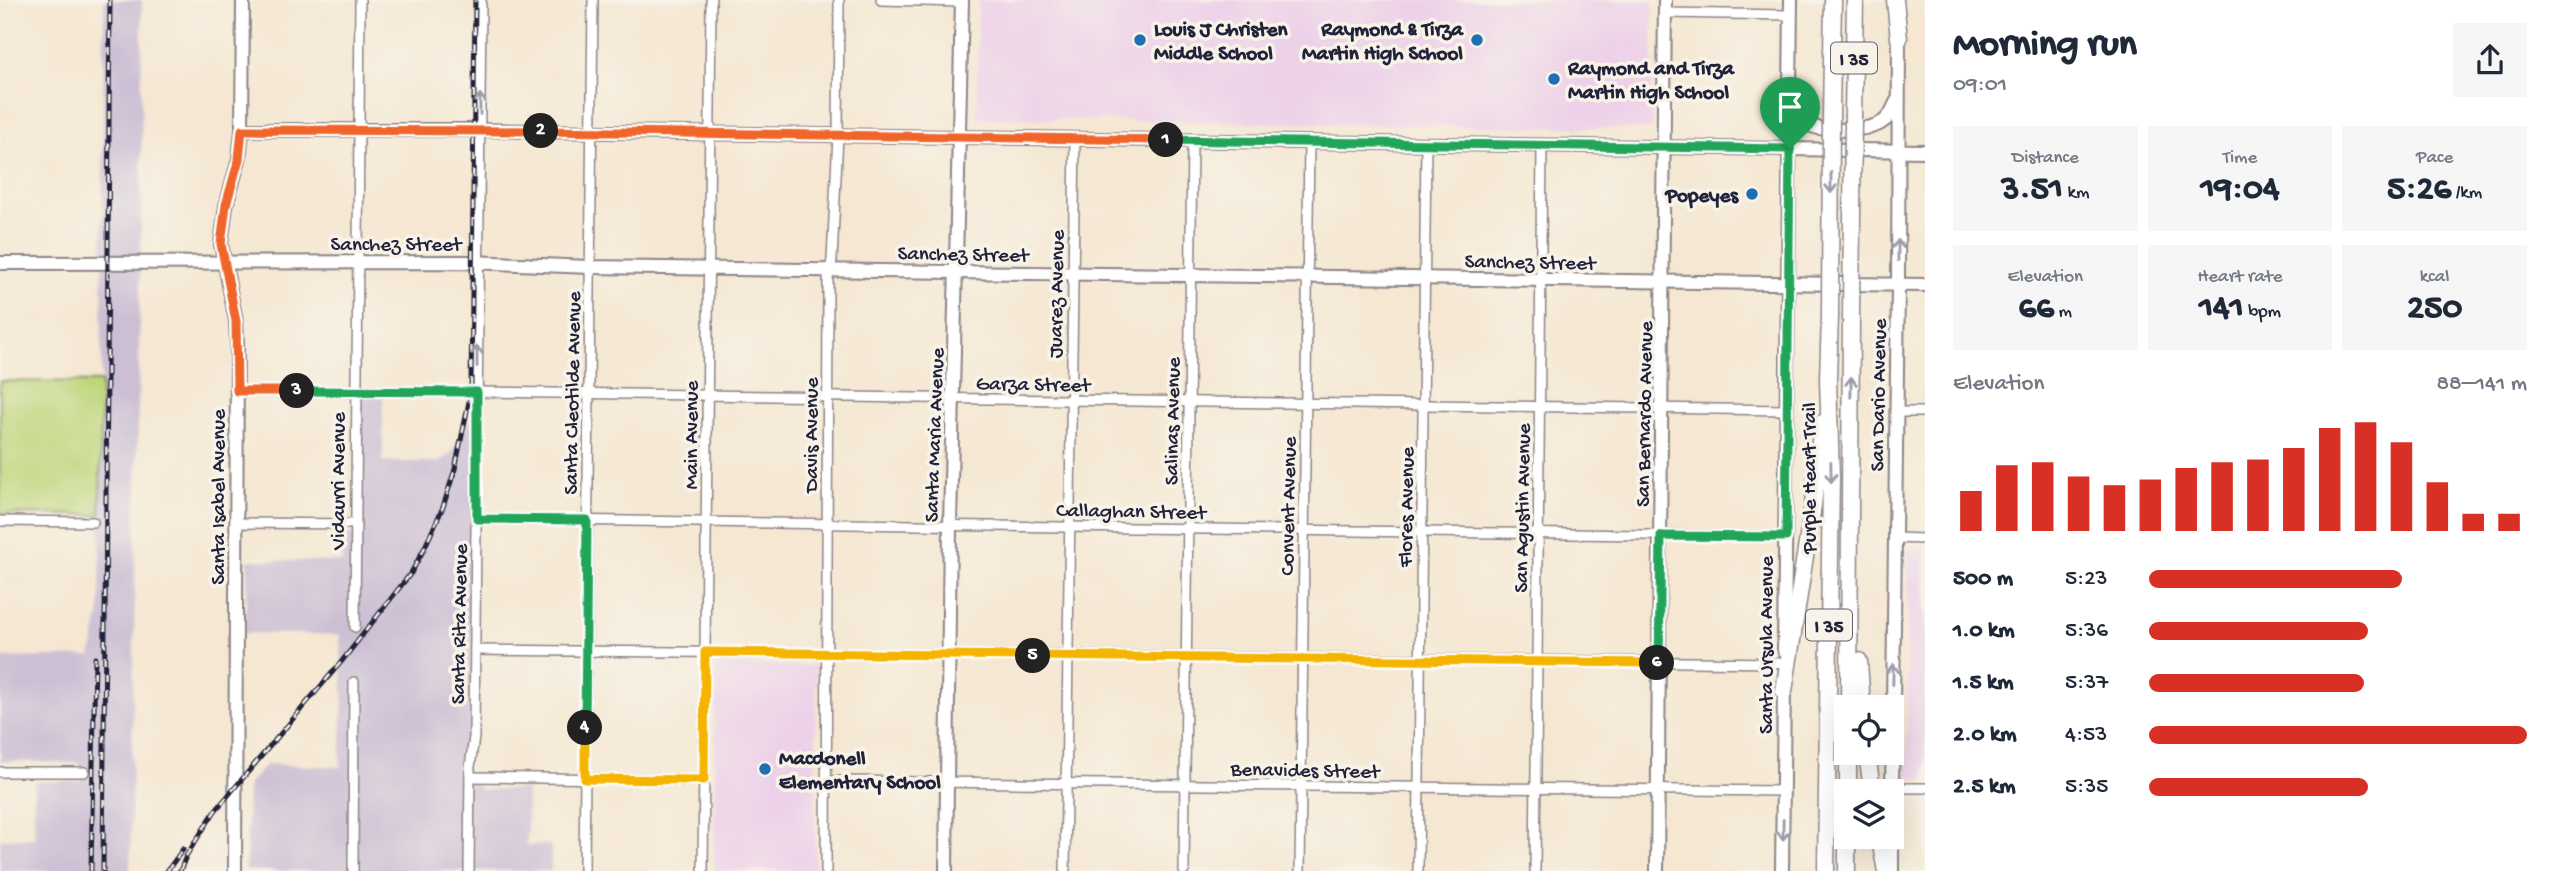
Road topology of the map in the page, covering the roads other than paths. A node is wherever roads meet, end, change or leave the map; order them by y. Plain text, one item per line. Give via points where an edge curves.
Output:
1 (243, 0) edge
2 (360, 0) edge
3 (481, 0) edge
4 (593, 0) edge
5 (711, 0) edge
6 (839, 0) edge
7 (881, 0) edge
8 (1791, 0) edge
9 (1833, 0) edge
10 (1855, 0) edge
11 (1897, 0) edge
12 (962, 1) edge
13 (1665, 7) edge
14 (1791, 15) junction
15 (1899, 39) joint
16 (1791, 96) junction
17 (1899, 97) junction
18 (242, 130) junction
19 (359, 131) junction
20 (480, 131) junction
21 (591, 132) junction
22 (709, 133) junction
23 (838, 135) junction
24 (960, 136) junction
25 (1075, 138) junction
26 (1192, 140) junction
27 (1309, 142) junction
28 (1426, 144) junction
29 (1542, 146) junction
30 (1665, 148) junction
31 (1790, 149) junction
32 (1898, 150) junction
33 (1925, 151) edge
34 (223, 261) junction
35 (357, 262) junction
36 (478, 262) junction
37 (0, 263) edge
38 (590, 267) junction
39 (708, 268) junction
40 (830, 270) junction
41 (957, 272) junction
42 (1073, 274) junction
43 (1190, 275) junction
44 (1307, 277) junction
45 (1424, 278) junction
46 (1541, 280) junction
47 (1663, 282) junction
48 (1789, 284) junction
49 (1898, 285) junction
50 (1925, 285) edge
51 (1828, 379) junction
52 (237, 391) junction
53 (357, 392) junction
54 (477, 392) junction
55 (589, 393) junction
56 (707, 395) junction
57 (827, 397) junction
58 (954, 399) junction
59 (1071, 401) junction
60 (1189, 402) junction
61 (1306, 404) junction
62 (1423, 406) junction
63 (1540, 408) junction
64 (1662, 409) junction
65 (1787, 410) junction
66 (1897, 412) junction
67 (1925, 412) edge
68 (477, 519) junction
69 (587, 520) junction
70 (0, 521) edge
71 (93, 522) dead end
72 (706, 522) junction
73 (237, 523) junction
74 (354, 524) junction
75 (827, 524) junction
76 (950, 525) junction
77 (1070, 527) junction
78 (1187, 529) junction
79 (1304, 531) junction
80 (1422, 532) junction
81 (1538, 534) junction
82 (1661, 536) junction
83 (1786, 537) junction
84 (1894, 538) junction
85 (1925, 539) edge
86 (1850, 554) junction
87 (355, 627) dead end
88 (475, 650) junction
89 (586, 651) junction
90 (705, 652) junction
91 (826, 654) junction
92 (948, 655) junction
93 (1068, 656) junction
94 (1186, 658) junction
95 (1302, 659) junction
96 (1421, 660) junction
97 (1537, 662) junction
98 (1659, 663) junction
99 (1784, 663) junction
100 (354, 682) dead end
101 (1784, 691) junction
102 (1849, 695) edge
103 (1861, 695) edge
104 (0, 772) edge
105 (84, 772) dead end
106 (470, 778) junction
107 (585, 779) junction
108 (1892, 779) edge
109 (704, 780) junction
110 (826, 781) junction
111 (947, 782) junction
112 (1066, 784) junction
113 (1185, 785) junction
114 (1301, 786) junction
115 (1419, 787) junction
116 (1925, 788) edge
117 (1536, 789) junction
118 (1904, 789) edge
119 (1658, 790) junction
120 (1784, 792) junction
121 (1847, 849) edge
122 (1882, 849) edge
123 (1892, 849) edge
124 (235, 871) edge
125 (353, 871) edge
126 (469, 871) edge
127 (584, 871) edge
128 (704, 871) edge
129 (826, 871) edge
130 (946, 871) edge
131 (1065, 871) edge
132 (1184, 871) edge
133 (1300, 871) edge
134 (1418, 871) edge
135 (1535, 871) edge
136 (1657, 871) edge
137 (1782, 871) edge
138 (1826, 871) edge
139 (1847, 871) edge
140 (1886, 871) edge
141 (1892, 871) edge

1 - 18 main road, Santa Isabel Avenue
2 - 19 street, Vidaurri Avenue
20 -> 3 street, Santa Rita Avenue
4 - 21 street, Santa Cleotilde Avenue
5 - 22 street, Main Avenue
6 - 23 street, Davis Avenue
7 - 12 street
8 - 14 main road, Santa Ursula Avenue
9 -> 51 highway, Purple Heart Trail / I 35, bridge
86 -> 10 highway, Purple Heart Trail / I 35, bridge
11 - 15 highway
12 - 24 main road, Santa Maria Avenue
13 - 14 street
13 - 30 main road, San Bernardo Avenue
14 - 16 main road, Santa Ursula Avenue
15 - 17 main road, San Dario Avenue
16 - 17 main road via 1802,120 1825,129 1873,127 1889,117
16 - 31 main road, Santa Ursula Avenue
17 - 32 main road, San Dario Avenue
18 - 19 main road
18 - 34 main road, Santa Isabel Avenue via 222,229
19 - 20 main road
19 - 35 street, Vidaurri Avenue
20 - 21 main road
20 - 36 street, Santa Rita Avenue
21 - 22 main road
21 - 38 street, Santa Cleotilde Avenue
22 - 23 main road
22 - 39 street, Main Avenue
23 - 24 main road
23 - 40 street, Davis Avenue
24 - 25 main road
24 - 41 main road, Santa Maria Avenue
25 - 26 main road
25 - 42 street, Juarez Avenue
26 - 27 main road
26 - 43 street, Salinas Avenue
27 - 28 main road
27 - 44 street, Convent Avenue
28 - 29 main road
28 - 45 street, Flores Avenue
29 - 30 main road
29 - 46 street, San Agustin Avenue
30 - 31 main road
30 - 47 main road, San Bernardo Avenue
31 - 32 main road
31 - 48 main road, Santa Ursula Avenue
32 - 33 main road
49 -> 32 main road, San Dario Avenue
34 - 35 main road, Sanchez Street
34 - 37 main road, Sanchez Street
34 - 52 main road, Santa Isabel Avenue via 236,321
35 - 36 main road, Sanchez Street
35 - 53 street, Vidaurri Avenue
36 - 38 main road, Sanchez Street
54 -> 36 street, Santa Rita Avenue
38 - 39 main road, Sanchez Street
38 - 55 street, Santa Cleotilde Avenue
39 - 40 main road, Sanchez Street
39 - 56 street, Main Avenue
40 - 41 main road, Sanchez Street
40 - 57 street, Davis Avenue
41 - 42 main road, Sanchez Street
41 - 58 main road, Santa Maria Avenue
42 - 43 main road, Sanchez Street
42 - 59 street, Juarez Avenue
43 - 44 main road, Sanchez Street
43 - 60 street, Salinas Avenue
44 - 45 main road, Sanchez Street
44 - 61 street, Convent Avenue
45 - 46 main road, Sanchez Street
45 - 62 street, Flores Avenue
46 - 47 main road, Sanchez Street
46 - 63 street, San Agustin Avenue
47 - 48 main road, Sanchez Street
47 - 64 main road, San Bernardo Avenue
48 - 49 main road, Sanchez Street
48 - 65 main road, Santa Ursula Avenue
49 - 50 main road, Sanchez Street
49 - 66 main road, San Dario Avenue
51 - 101 highway
51 -> 138 highway, Purple Heart Trail / I 35
52 - 53 street, Garza Street
52 - 73 main road, Santa Isabel Avenue
53 - 54 street, Garza Street
53 - 74 street, Vidaurri Avenue
54 - 55 street, Garza Street
54 - 68 street, Santa Rita Avenue
55 - 56 street, Garza Street
55 - 69 street, Santa Cleotilde Avenue
56 - 57 street, Garza Street
56 - 72 street, Main Avenue
57 - 58 street, Garza Street
57 - 75 street, Davis Avenue
58 - 59 street, Garza Street
58 - 76 main road, Santa Maria Avenue
59 - 60 street, Garza Street
59 - 77 street, Juarez Avenue
60 - 61 street, Garza Street
60 - 78 street, Salinas Avenue
61 - 62 street, Garza Street
61 - 79 street, Convent Avenue
62 - 63 street, Garza Street
62 - 80 street, Flores Avenue
63 - 64 street, Garza Street
63 - 81 street, San Agustin Avenue
64 - 65 street, Garza Street
64 - 82 main road, San Bernardo Avenue
65 - 83 main road, Santa Ursula Avenue
66 - 67 street
66 - 84 main road, San Dario Avenue
68 - 69 street, Callaghan Street
68 - 88 street, Santa Rita Avenue
69 - 72 street, Callaghan Street
69 - 89 street, Santa Cleotilde Avenue
70 - 71 street
72 - 75 street, Callaghan Street
72 - 90 street, Main Avenue
73 - 74 street
73 - 124 main road, Santa Isabel Avenue
74 - 87 street, Vidaurri Avenue
75 - 76 street, Callaghan Street
75 - 91 street, Davis Avenue
76 - 77 street, Callaghan Street
76 - 92 main road, Santa Maria Avenue
77 - 78 street, Callaghan Street
77 - 93 street, Juarez Avenue
78 - 79 street, Callaghan Street
78 - 94 street, Salinas Avenue
79 - 80 street, Callaghan Street
79 - 95 street, Convent Avenue
80 - 81 street, Callaghan Street
80 - 96 street, Flores Avenue
81 - 82 street, Callaghan Street
81 - 97 street, San Agustin Avenue
82 - 83 street, Callaghan Street
82 - 98 main road, San Bernardo Avenue
83 - 99 main road, Santa Ursula Avenue
84 - 85 street
108 -> 84 main road, San Dario Avenue
86 - 102 highway, Purple Heart Trail / I 35
86 - 103 highway
88 - 89 street
88 - 106 street, Santa Rita Avenue
89 - 90 street
89 - 107 street, Santa Cleotilde Avenue
90 - 91 street
90 - 109 street, Main Avenue
91 - 92 street
91 - 110 street, Davis Avenue
92 - 93 street
92 - 111 main road, Santa Maria Avenue
93 - 94 street
93 - 112 street, Juarez Avenue
94 - 95 street
94 - 113 street, Salinas Avenue
95 - 96 street
95 - 114 street, Convent Avenue
96 - 97 street
96 - 115 street, Flores Avenue
97 - 98 street
97 - 117 street, San Agustin Avenue
98 - 99 street
98 - 119 main road, San Bernardo Avenue
99 - 101 main road, Santa Ursula Avenue
100 - 125 street
101 - 120 main road, Santa Ursula Avenue
104 - 105 street
106 - 107 street
106 - 126 street, Santa Rita Avenue
107 - 109 street
107 - 127 street, Santa Cleotilde Avenue
109 - 128 street, Main Avenue
110 - 111 street, Benavides Street
110 - 129 street, Davis Avenue
111 - 112 street, Benavides Street
111 - 130 main road, Santa Maria Avenue
112 - 113 street, Benavides Street
112 - 131 street, Juarez Avenue
113 - 114 street, Benavides Street
113 - 132 street, Salinas Avenue
114 - 115 street, Benavides Street
114 - 133 street, Convent Avenue
115 - 117 street, Benavides Street
115 - 134 street, Flores Avenue
116 - 118 street
117 - 119 street, Benavides Street
117 - 135 street, San Agustin Avenue
119 - 120 street, Benavides Street
119 - 136 main road, San Bernardo Avenue
120 -> 137 main road, Santa Ursula Avenue
121 - 139 highway
122 - 140 highway
123 - 141 main road

